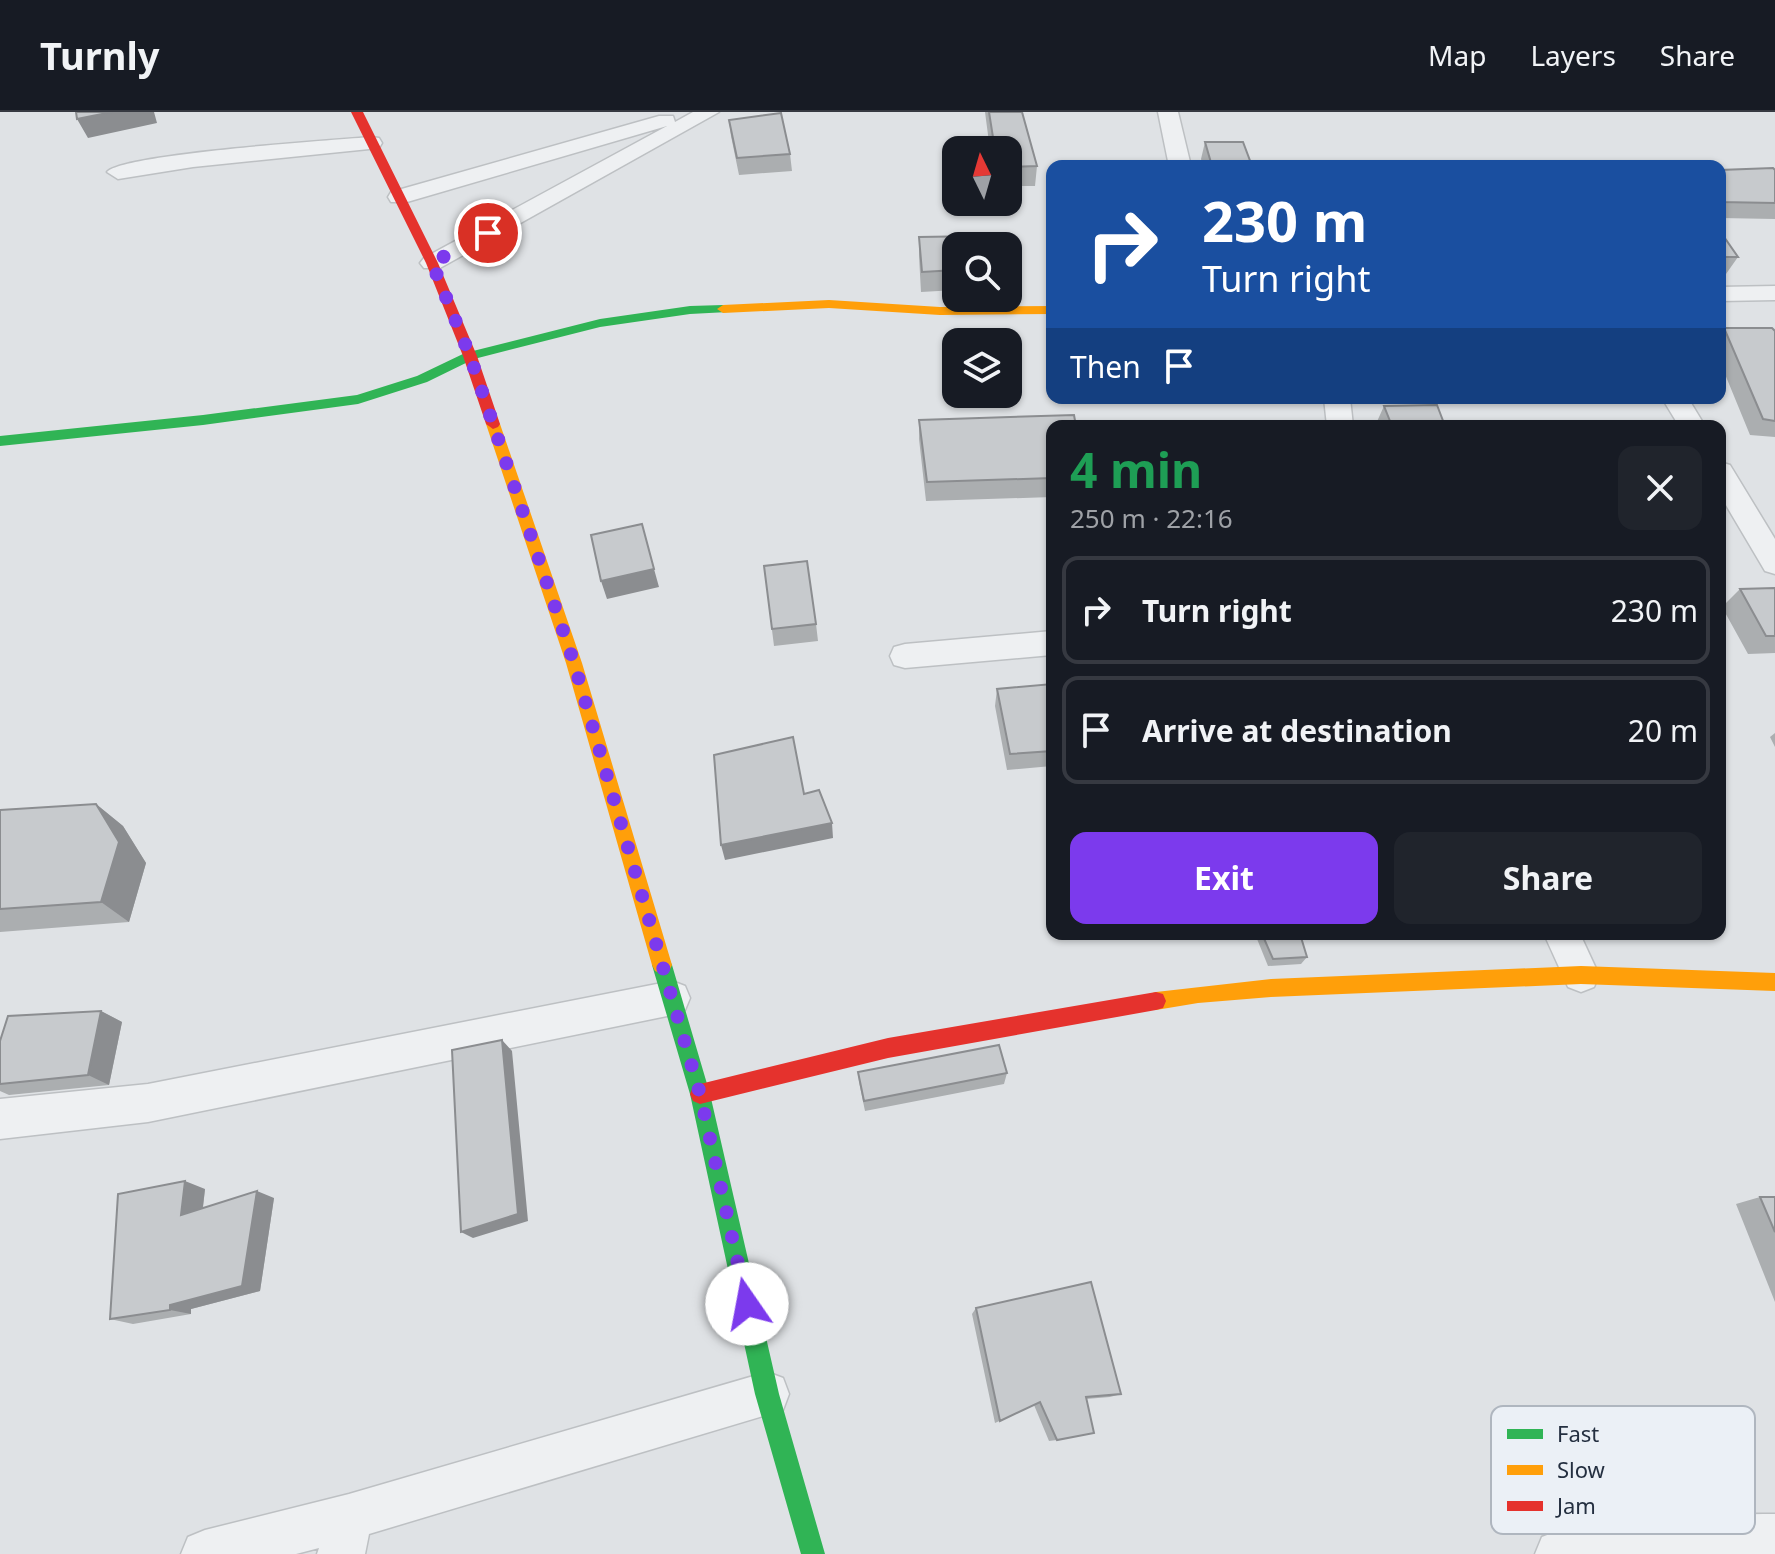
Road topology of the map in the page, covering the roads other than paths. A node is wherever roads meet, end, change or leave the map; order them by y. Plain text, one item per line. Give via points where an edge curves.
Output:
1 (357, 112) edge
2 (697, 112) edge
3 (709, 112) edge
4 (1168, 112) edge
5 (371, 143) junction
6 (1179, 160) edge
7 (118, 172) dead end
8 (399, 197) junction
9 (432, 263) junction
10 (1775, 293) edge
11 (1726, 294) edge
12 (1046, 310) edge
13 (470, 356) junction
14 (0, 441) edge
15 (1726, 482) edge
16 (1775, 563) edge
17 (1046, 644) edge
18 (905, 656) dead end
19 (1565, 940) edge
20 (1581, 975) junction
21 (1775, 982) edge
22 (672, 998) junction
23 (700, 1094) junction
24 (0, 1119) edge
25 (767, 1394) junction
26 (345, 1536) edge
27 (1775, 1537) edge
28 (1642, 1547) edge
29 (205, 1554) edge
30 (813, 1554) edge
31 (1559, 1554) edge

1 - 5 street
2 - 8 street
3 - 9 street
4 - 6 street
5 - 7 street
5 - 8 street
8 - 9 street
9 - 13 street
10 - 11 street
12 - 13 street via 829,304 690,310 600,323
13 - 14 street via 422,379 358,399
13 - 22 street via 574,663
15 - 16 street
17 - 18 street
19 - 20 street
20 - 21 street
20 - 23 street via 1198,994 888,1048
22 - 23 street
22 - 24 street via 148,1103
23 - 25 street
25 - 26 street
25 - 30 street
26 - 29 street
27 - 28 street
28 - 31 street

